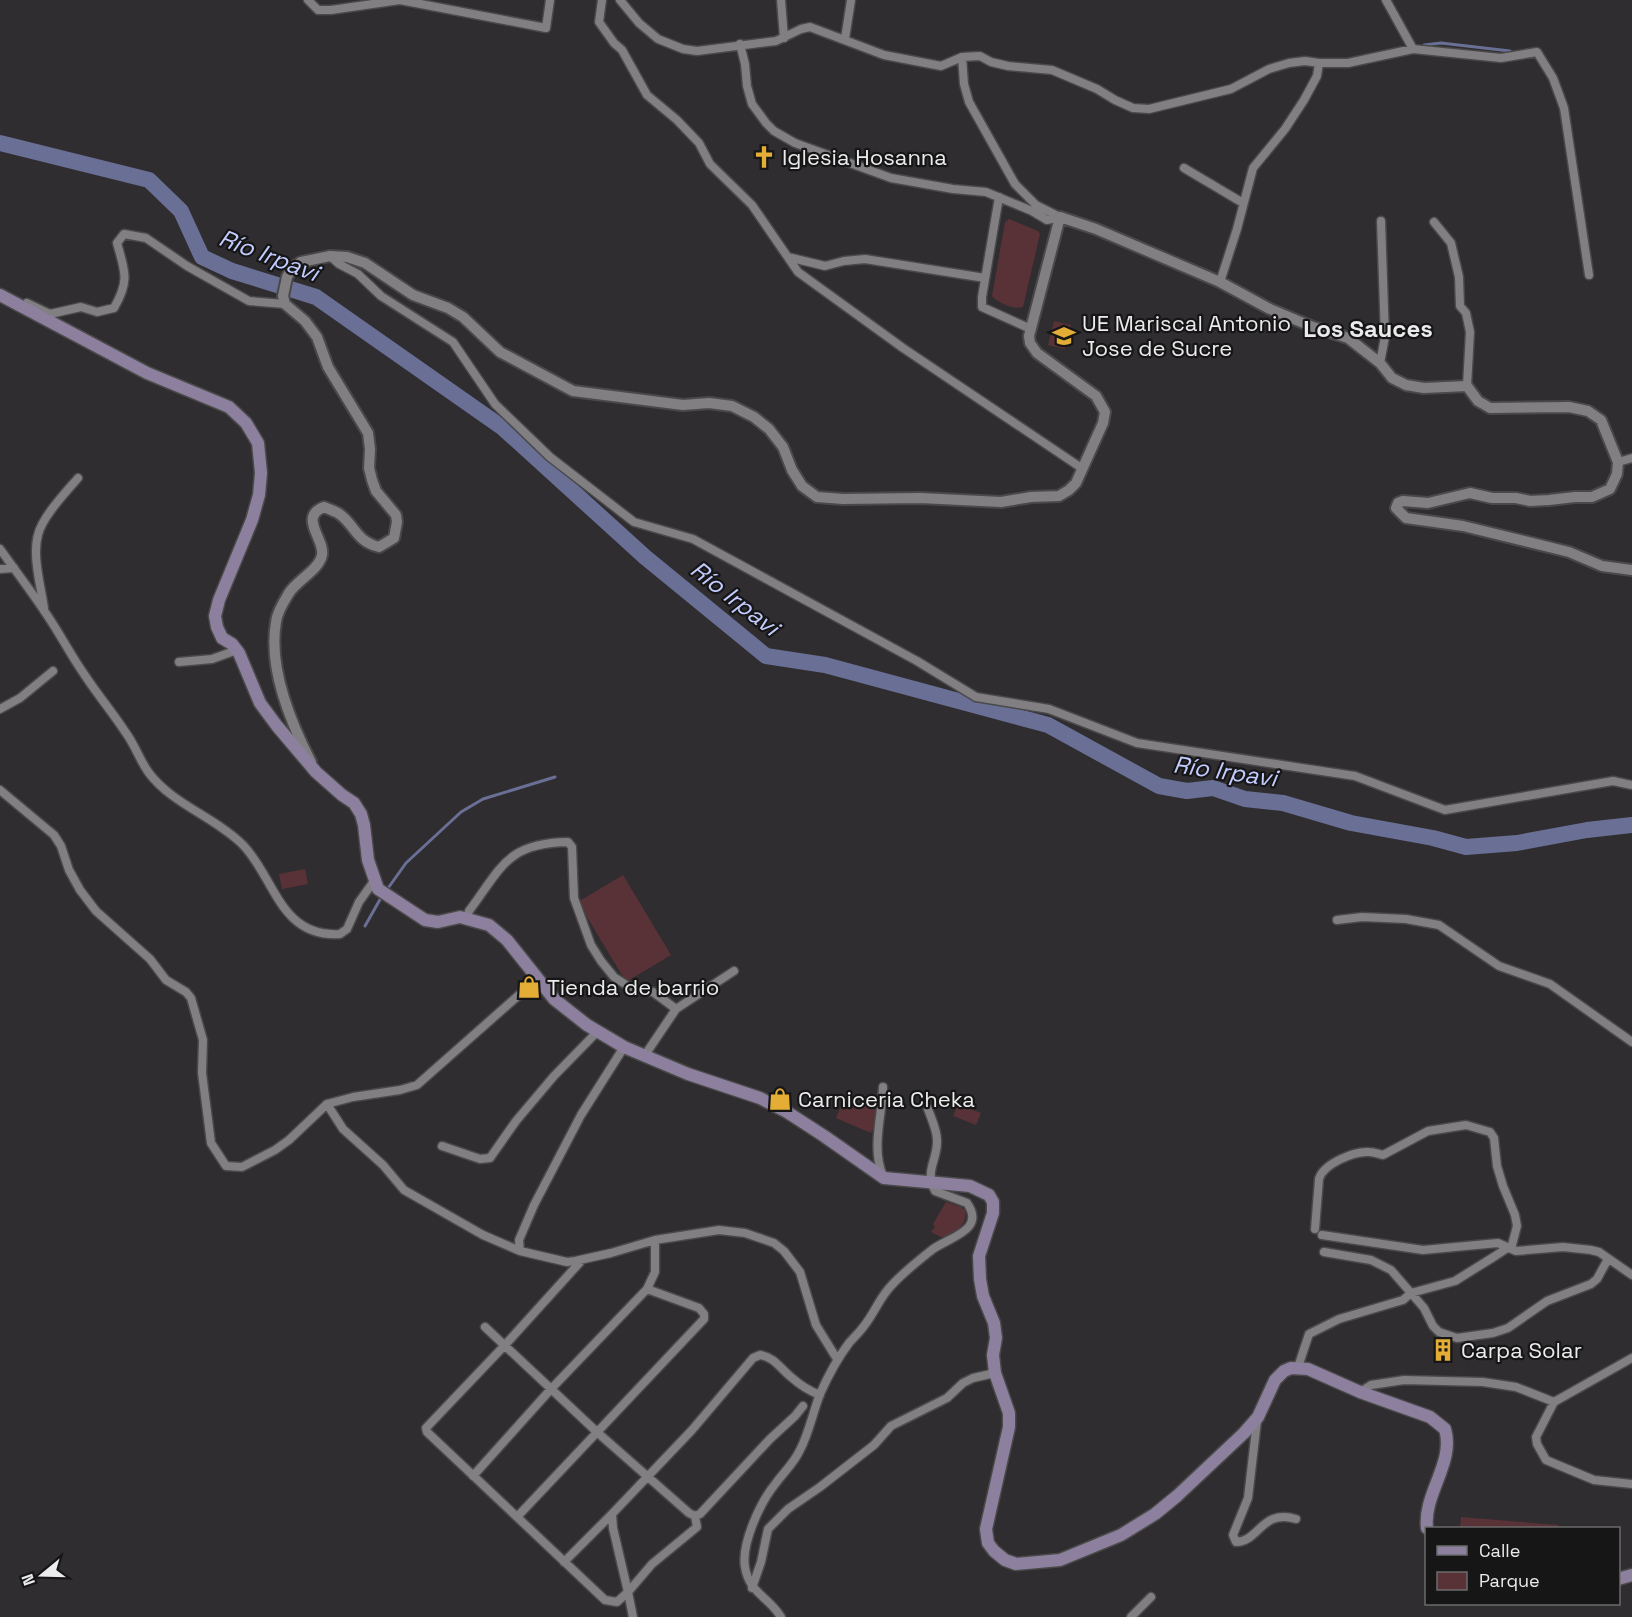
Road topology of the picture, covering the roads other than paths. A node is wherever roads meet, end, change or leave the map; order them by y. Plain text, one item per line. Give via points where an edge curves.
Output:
1 (308, 0) edge
2 (550, 0) edge
3 (602, 0) edge
4 (620, 0) edge
5 (781, 0) edge
6 (851, 0) edge
7 (1386, 0) edge
8 (784, 38) junction
9 (845, 39) junction
10 (740, 44) junction
11 (1413, 49) junction
12 (962, 57) junction
13 (1319, 63) junction
14 (1184, 168) dead end
15 (999, 196) junction
16 (1243, 203) junction
17 (1060, 217) junction
18 (1381, 221) dead end
19 (1434, 222) dead end
20 (330, 256) junction
21 (788, 257) junction
22 (1588, 275) dead end
23 (986, 278) junction
24 (1220, 282) junction
25 (0, 294) edge
26 (284, 300) junction
27 (1031, 328) junction
28 (1380, 363) junction
29 (1467, 386) junction
30 (1632, 458) edge
31 (1618, 462) junction
32 (1083, 469) junction
33 (78, 478) dead end
34 (0, 549) edge
35 (14, 568) junction
36 (0, 569) edge
37 (1632, 570) edge
38 (45, 612) junction
39 (237, 650) junction
40 (179, 662) dead end
41 (53, 671) dead end
42 (0, 709) edge
43 (316, 772) junction
44 (1632, 785) edge
45 (0, 790) edge
46 (376, 885) junction
47 (466, 918) junction
48 (1338, 920) dead end
49 (734, 971) dead end
50 (537, 979) junction
51 (676, 1009) junction
52 (598, 1031) junction
53 (1632, 1042) edge
54 (624, 1047) junction
55 (645, 1055) junction
56 (883, 1088) dead end
57 (327, 1104) junction
58 (928, 1108) dead end
59 (442, 1146) dead end
60 (884, 1178) junction
61 (930, 1182) junction
62 (655, 1240) junction
63 (1507, 1248) junction
64 (520, 1251) junction
65 (1324, 1252) dead end
66 (1608, 1258) junction
67 (582, 1260) junction
68 (1632, 1275) edge
69 (647, 1289) junction
70 (1411, 1293) junction
71 (485, 1327) dead end
72 (505, 1346) junction
73 (1632, 1358) edge
74 (837, 1359) junction
75 (1298, 1367) junction
76 (995, 1373) junction
77 (551, 1389) junction
78 (1360, 1392) junction
79 (820, 1395) junction
80 (1554, 1402) junction
81 (803, 1406) dead end
82 (1258, 1417) junction
83 (598, 1433) junction
84 (473, 1476) junction
85 (646, 1476) junction
86 (1632, 1484) edge
87 (612, 1514) junction
88 (695, 1516) junction
89 (517, 1517) junction
90 (1296, 1519) dead end
91 (1427, 1527) edge
92 (564, 1562) junction
93 (752, 1588) junction
94 (628, 1592) junction
95 (1150, 1597) dead end
96 (633, 1617) edge
97 (781, 1617) edge
98 (1131, 1617) edge

1 - 2 street via 318,10 331,10 400,0 546,28
3 - 21 street via 599,22 622,50 647,95 699,143 710,164 752,205
4 - 10 street via 658,39 683,49 697,51
5 - 8 street
6 - 9 street
7 - 11 street
8 - 9 street via 810,27
8 - 10 street
9 - 12 street via 884,55 941,66
10 - 15 street via 753,104 774,131 795,143 891,178
11 - 13 street via 1348,63
11 - 22 street via 1501,58 1537,52 1554,78 1564,108
12 - 13 street via 980,56 1008,66 1052,70 1133,108 1149,109 1231,89 1289,63
12 - 17 street via 969,102 1015,184 1036,205
13 - 16 street via 1317,76 1285,129 1253,168
14 - 16 street
15 - 17 street via 1047,220
15 - 23 street
16 - 24 street
17 - 24 street
17 - 27 street
18 - 28 street via 1386,337
19 - 29 street via 1451,243 1459,277 1460,306 1466,313 1470,332
20 - 26 street via 300,262 292,268
20 - 32 street via 365,263 413,295 448,308 500,352 573,391 683,405 732,406 769,429 783,447 802,486 817,497 1001,502 1059,496 1076,483
20 - 44 street via 358,274 381,296 453,342 495,404 550,457 634,522 693,539 976,697 1049,709 1137,743 1355,776 1445,810 1613,781
21 - 23 street via 825,266 864,259
21 - 32 street via 798,272 884,334
23 - 27 street via 982,307
24 - 28 street via 1270,309 1348,338
25 - 26 street via 50,314 81,307 97,312 114,308 123,293 126,275 117,243 124,234 146,238 249,301
25 - 39 main road via 147,373 229,407 246,423 258,443 259,495 215,616 222,638
26 - 43 street via 311,329 328,367 364,426 369,438 372,480 397,522 394,538 379,547 365,542 339,514 324,507 317,510 313,525 322,555 290,592 275,622 273,650 290,716
27 - 32 street via 1030,343 1037,353 1096,396 1105,412
28 - 29 street via 1392,378 1406,385
29 - 31 street via 1478,401 1490,408 1569,407 1588,411 1601,420
30 - 31 street
31 - 37 street via 1610,489 1592,497 1530,501 1470,493 1428,503 1403,501 1396,508 1406,518 1462,525 1569,552 1602,566
33 - 38 street via 42,524 38,535 36,554
34 - 35 street
35 - 36 street
35 - 38 street
38 - 46 street via 149,773 172,795 241,843 254,857 280,905 304,927 340,934 359,902
39 - 40 street via 212,659
39 - 43 main road via 260,703
41 - 42 street
43 - 46 main road via 354,803 361,814
45 - 57 street via 54,835 80,890 96,911 150,959 166,980 191,998 202,1040 211,1143 226,1166 242,1167 275,1150
46 - 47 main road via 425,920
47 - 50 main road via 489,925 507,940
47 - 51 street via 503,864 516,853 531,846 568,842 572,847 574,898 601,961 614,977 631,988 653,993
48 - 53 street via 1406,919 1439,926 1499,966 1550,984
49 - 51 street
50 - 52 main road via 571,1014
50 - 57 street via 417,1085
51 - 55 street
52 - 54 main road
52 - 59 street via 554,1076 490,1158 480,1159
54 - 55 main road
54 - 64 street via 581,1115 534,1205 519,1240
55 - 60 main road via 760,1098
56 - 60 street via 877,1155
57 - 64 street via 344,1129 404,1190 483,1235
58 - 61 street via 937,1141
60 - 61 main road
61 - 74 street via 935,1191 967,1203 972,1217 969,1228 939,1245 894,1282
61 - 76 main road via 970,1186 989,1194 993,1203 979,1256 981,1287 994,1323
62 - 67 street
62 - 69 street via 655,1272
62 - 74 street via 719,1230 745,1233 774,1243 800,1272 816,1325
63 - 63 street via 1512,1245 1518,1226 1490,1132 1466,1125 1428,1131 1383,1155 1357,1153 1330,1164 1321,1173 1318,1232 1423,1250 1498,1243
63 - 66 street via 1516,1251 1563,1247 1591,1250
63 - 70 street via 1455,1281
64 - 67 street via 567,1262
65 - 70 street via 1380,1263
66 - 68 street
66 - 70 street via 1598,1279 1591,1284 1547,1301 1508,1328 1493,1333 1457,1338 1439,1332
67 - 72 street
69 - 77 street
69 - 83 street via 699,1308 704,1319
70 - 75 street via 1403,1300 1339,1318 1309,1334
71 - 72 street
72 - 77 street
72 - 84 street via 426,1428
73 - 80 street
74 - 79 street
75 - 78 main road
75 - 82 main road via 1284,1371 1275,1380
76 - 82 main road via 1009,1413 1009,1427 986,1529 994,1551 1016,1564 1060,1560 1129,1531 1177,1496
76 - 93 street via 963,1383 947,1398 891,1426 874,1445 788,1509 768,1528
77 - 83 street
77 - 84 street
78 - 80 street via 1371,1385 1404,1380 1483,1382 1516,1387
78 - 91 main road via 1430,1417 1445,1429 1448,1447 1427,1508
79 - 85 street via 808,1390 772,1359 760,1355 753,1358 692,1430
79 - 93 street via 801,1450 763,1504 750,1533 745,1566
80 - 86 street via 1536,1437 1546,1460 1594,1480
81 - 88 street
82 - 90 street via 1248,1497 1234,1540 1242,1542 1277,1517
83 - 85 street
83 - 89 street
84 - 89 street
85 - 87 street
85 - 88 street
87 - 92 street
87 - 94 street
88 - 94 street via 697,1527 652,1564
89 - 92 street
92 - 94 street via 610,1602 617,1602
93 - 97 street
94 - 96 street
95 - 98 street

